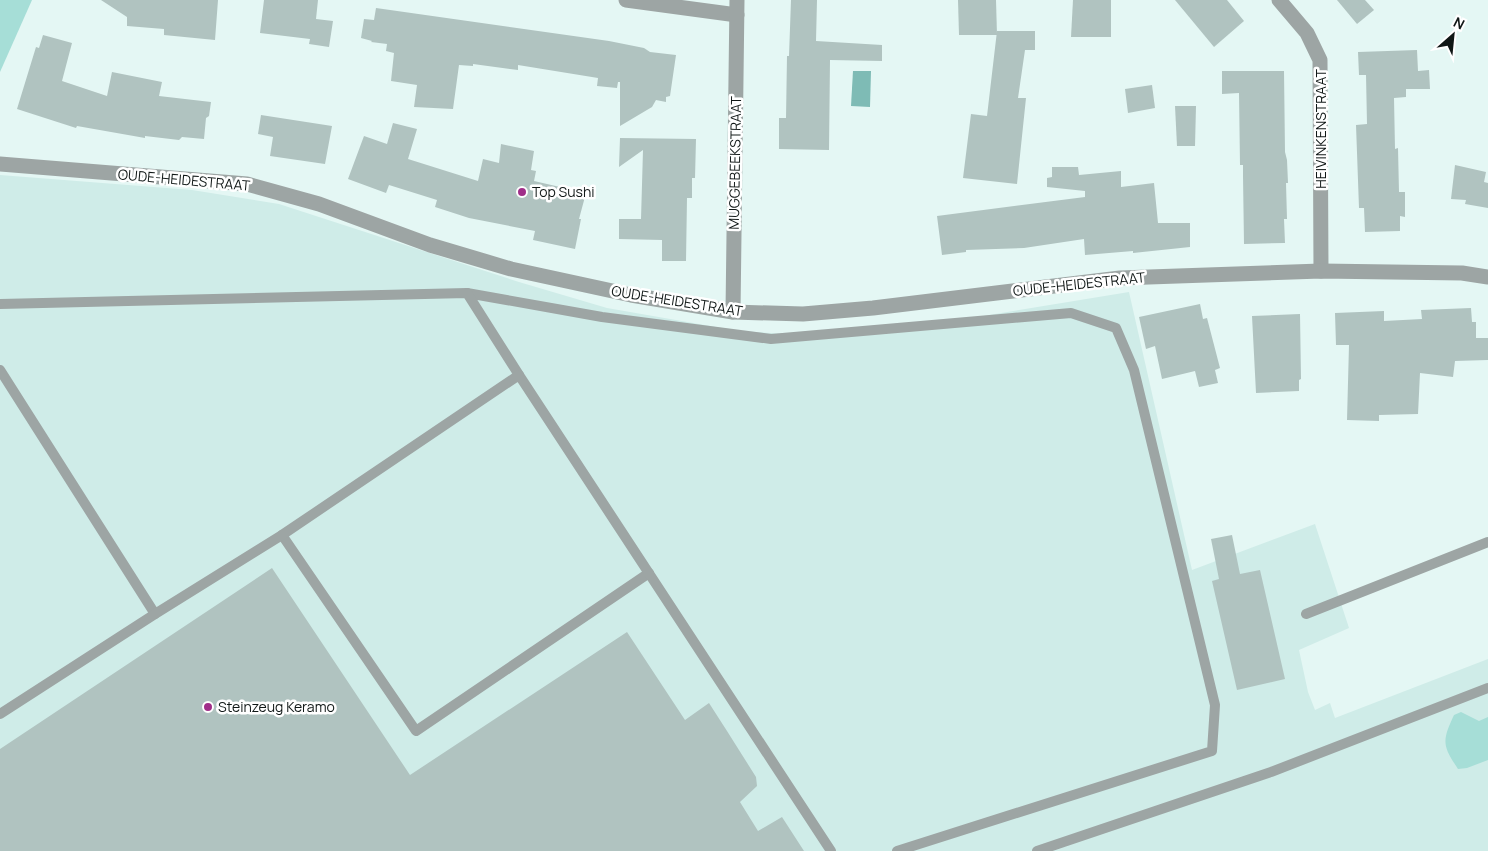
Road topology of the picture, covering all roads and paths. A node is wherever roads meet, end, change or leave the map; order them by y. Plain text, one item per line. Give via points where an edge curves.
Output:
1 (626, 0) edge
2 (1279, 0) edge
3 (737, 7) edge
4 (0, 164) edge
5 (1321, 272) junction
6 (1488, 278) edge
7 (467, 293) junction
8 (0, 304) edge
9 (734, 312) junction
10 (0, 370) edge
11 (519, 376) junction
12 (282, 535) junction
13 (1488, 542) edge
14 (649, 573) junction
15 (155, 614) junction
16 (1306, 614) dead end
17 (1488, 688) edge
18 (0, 714) edge
19 (831, 851) edge
20 (897, 851) edge
21 (1037, 851) edge

1 - 3 street, MUGGEBEEKSTRAAT
2 - 5 street, HEIVINKENSTRAAT via 1306,34 1320,60
3 - 9 street, MUGGEBEEKSTRAAT
4 - 9 street, OUDE-HEIDESTRAAT via 247,184 319,204 430,245 511,269 631,295
5 - 6 street, OUDE-HEIDESTRAAT via 1462,273
5 - 9 street, OUDE-HEIDESTRAAT via 1120,278 873,308 803,314
7 - 8 lane
7 - 11 lane
7 - 20 lane via 602,317 771,339 1071,313 1116,328 1134,370 1215,705 1212,751
10 - 15 lane
11 - 12 lane
11 - 14 lane
12 - 14 lane via 416,731
12 - 15 lane
13 - 16 lane
14 - 19 lane
15 - 18 lane
17 - 21 lane via 1271,772

